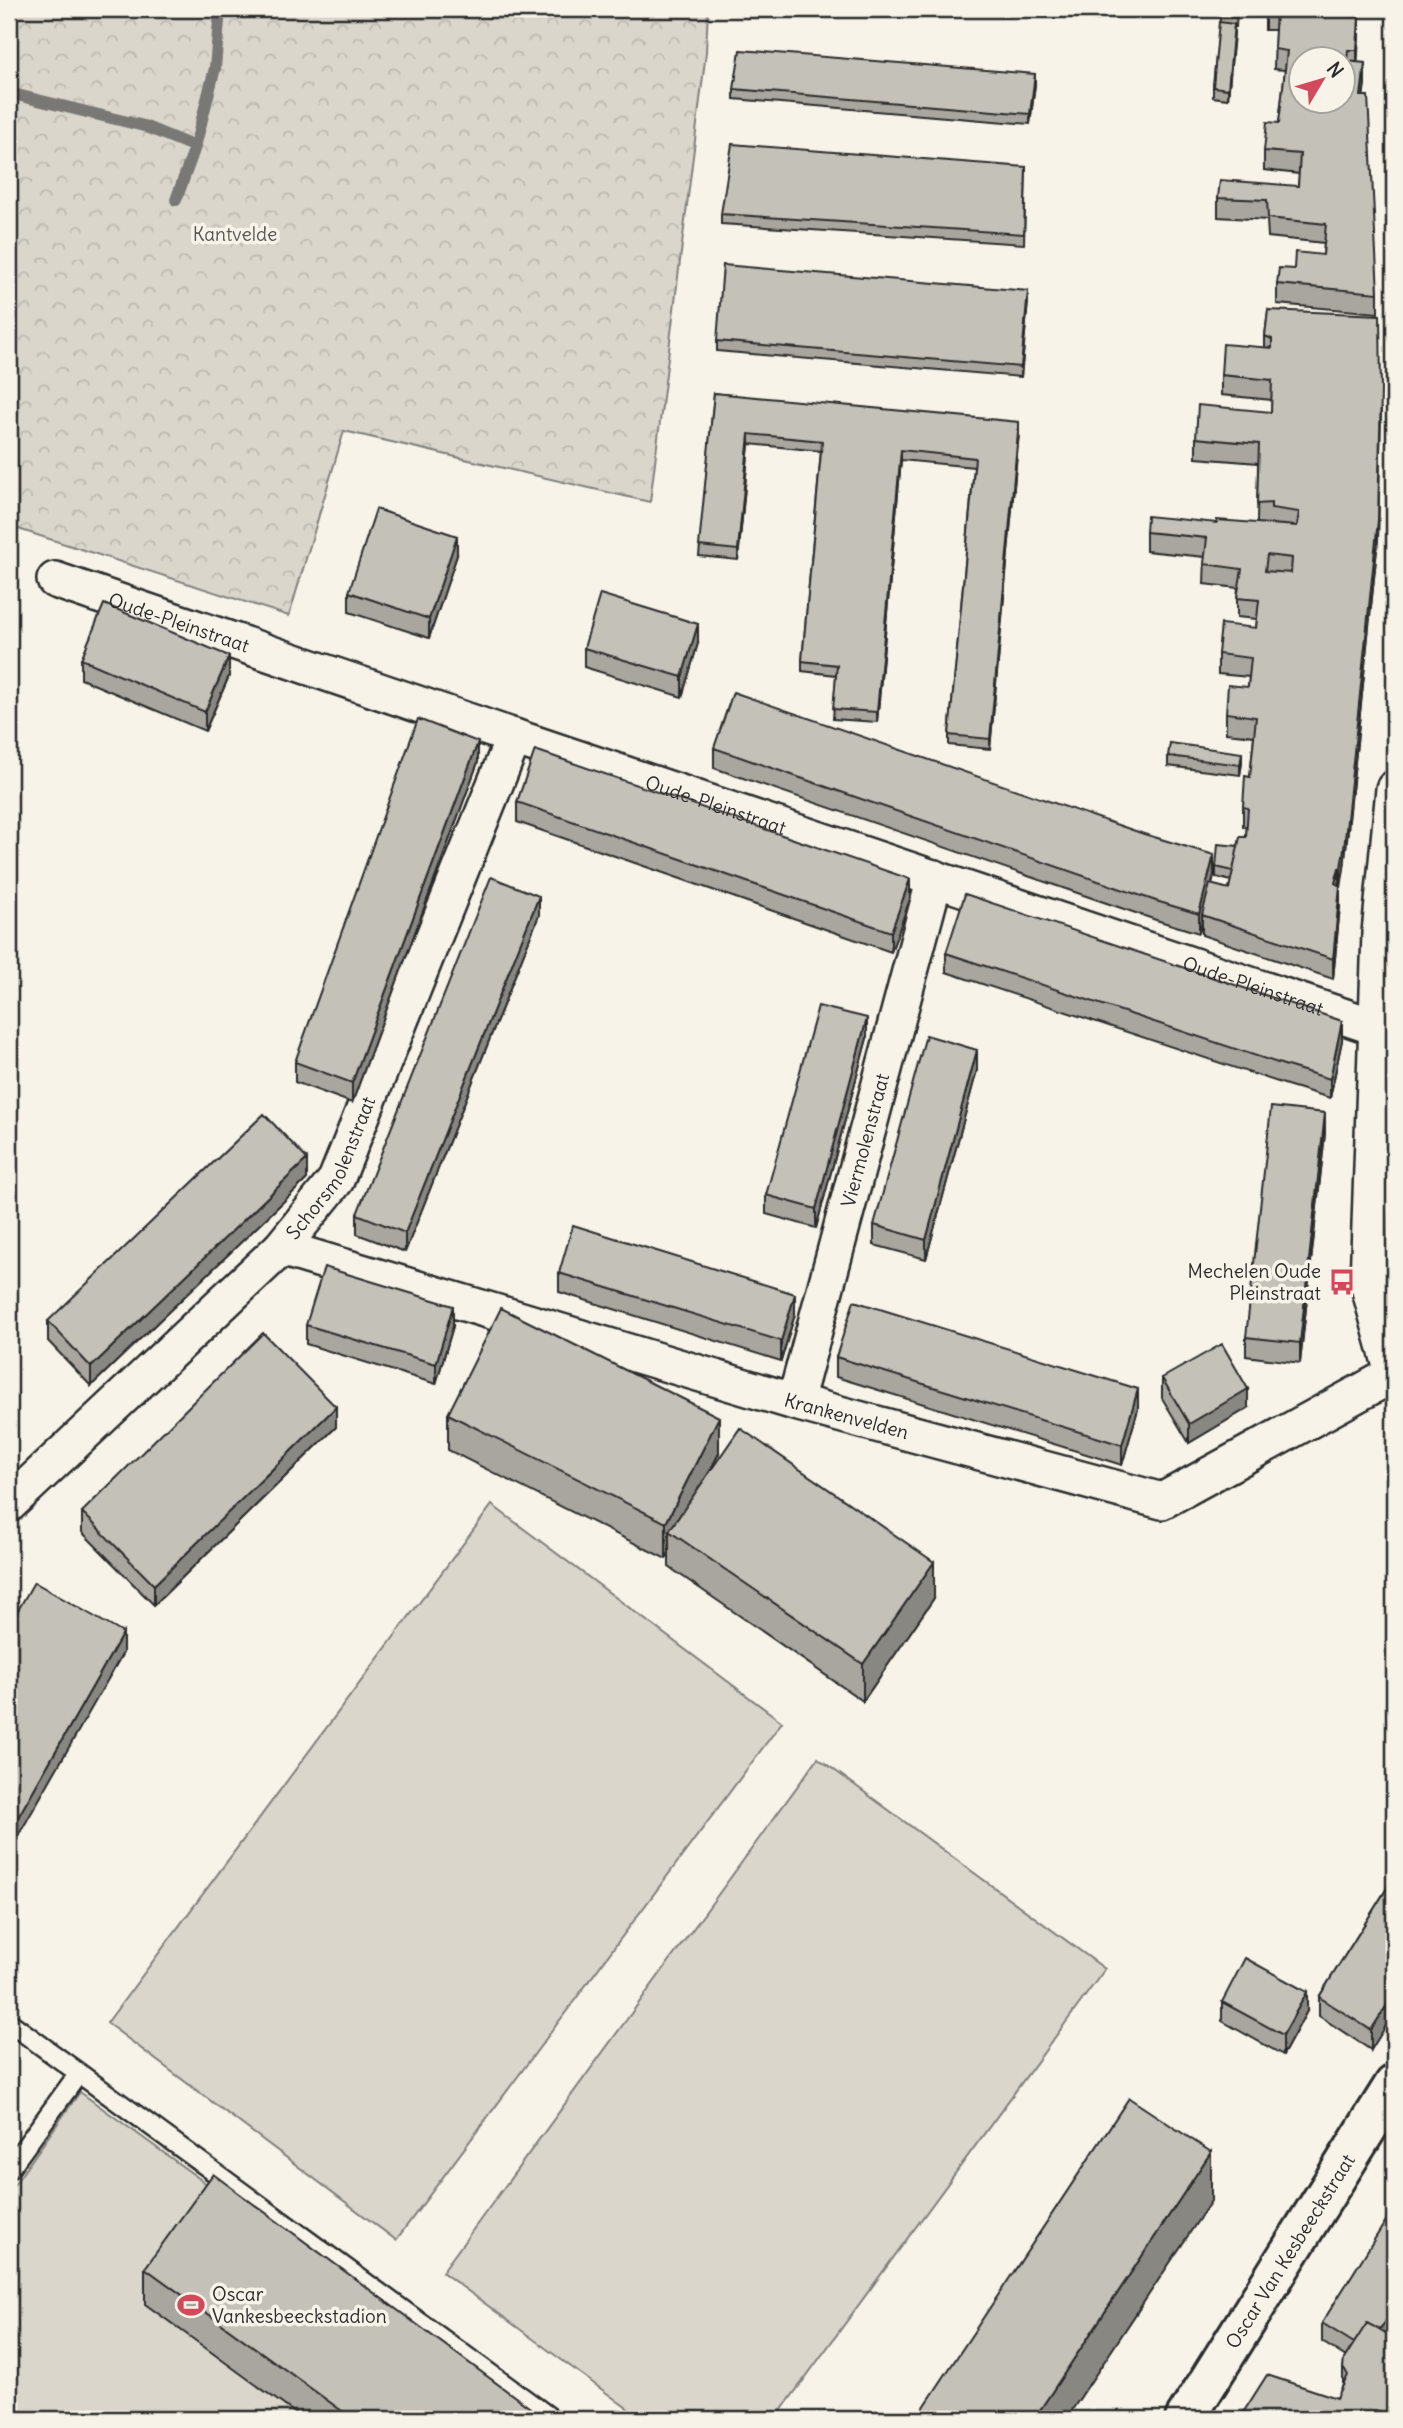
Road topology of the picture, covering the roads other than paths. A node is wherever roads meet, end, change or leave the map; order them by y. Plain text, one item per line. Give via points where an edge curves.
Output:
1 (55, 580) dead end
2 (514, 737) junction
3 (1394, 789) edge
4 (935, 878) junction
5 (1378, 1028) junction
6 (281, 1248) junction
7 (1393, 1376) edge
8 (795, 1402) junction
9 (9, 1504) edge
10 (9, 2022) edge
11 (79, 2073) junction
12 (1394, 2085) edge
13 (9, 2169) edge
14 (552, 2419) edge
15 (1185, 2419) edge

1 - 2 street, Oude-Pleinstraat
2 - 4 street, Oude-Pleinstraat
2 - 6 street, Schorsmolenstraat via 337,1180
3 - 5 street via 1380,933
4 - 5 street, Oude-Pleinstraat
4 - 8 street, Viermolenstraat
5 - 7 street via 1368,1283
6 - 8 street, Krankenvelden
6 - 9 street, Schorsmolenstraat
7 - 8 street, Krankenvelden via 1163,1501
10 - 11 lane
11 - 13 lane
11 - 14 lane
12 - 15 main road, Oscar Van Kesbeeckstraat

